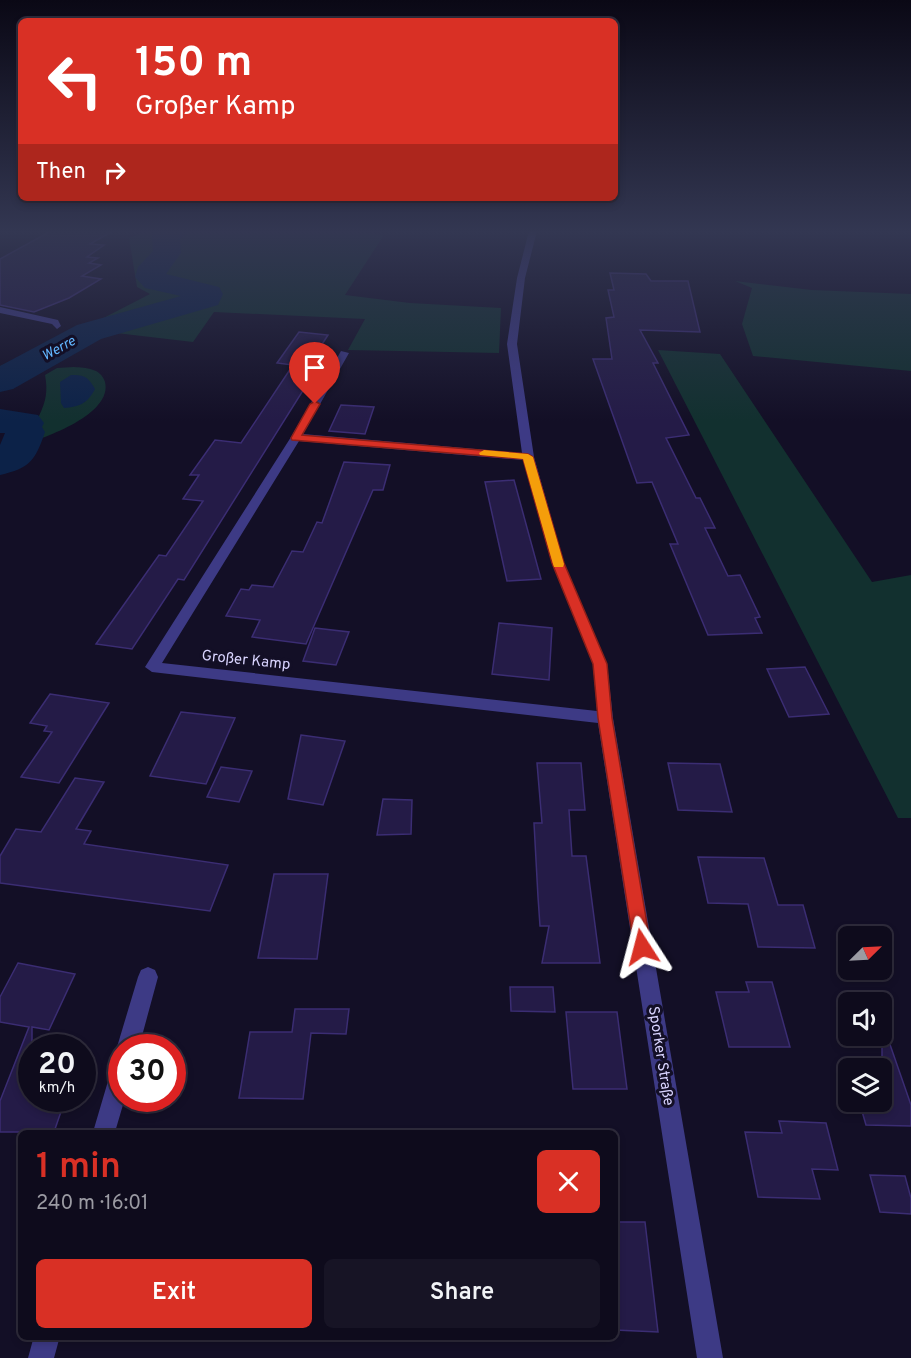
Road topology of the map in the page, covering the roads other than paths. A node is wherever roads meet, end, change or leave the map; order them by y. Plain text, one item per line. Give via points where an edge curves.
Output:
1 (519, 294) edge
2 (0, 310) edge
3 (57, 326) dead end
4 (344, 353) dead end
5 (296, 438) junction
6 (528, 457) junction
7 (605, 718) junction
8 (148, 977) dead end
9 (132, 1034) edge
10 (110, 1112) edge
11 (105, 1130) edge
12 (47, 1340) edge
13 (42, 1358) edge
14 (710, 1358) edge

1 - 6 street, Sporker Straße via 512,344
2 - 3 street via 55,322
4 - 5 street, Großer Kamp
5 - 6 street
5 - 7 street, Großer Kamp via 152,667
6 - 7 street, Sporker Straße via 558,563 600,664
7 - 14 street, Sporker Straße
8 - 9 street
10 - 11 street
12 - 13 street

